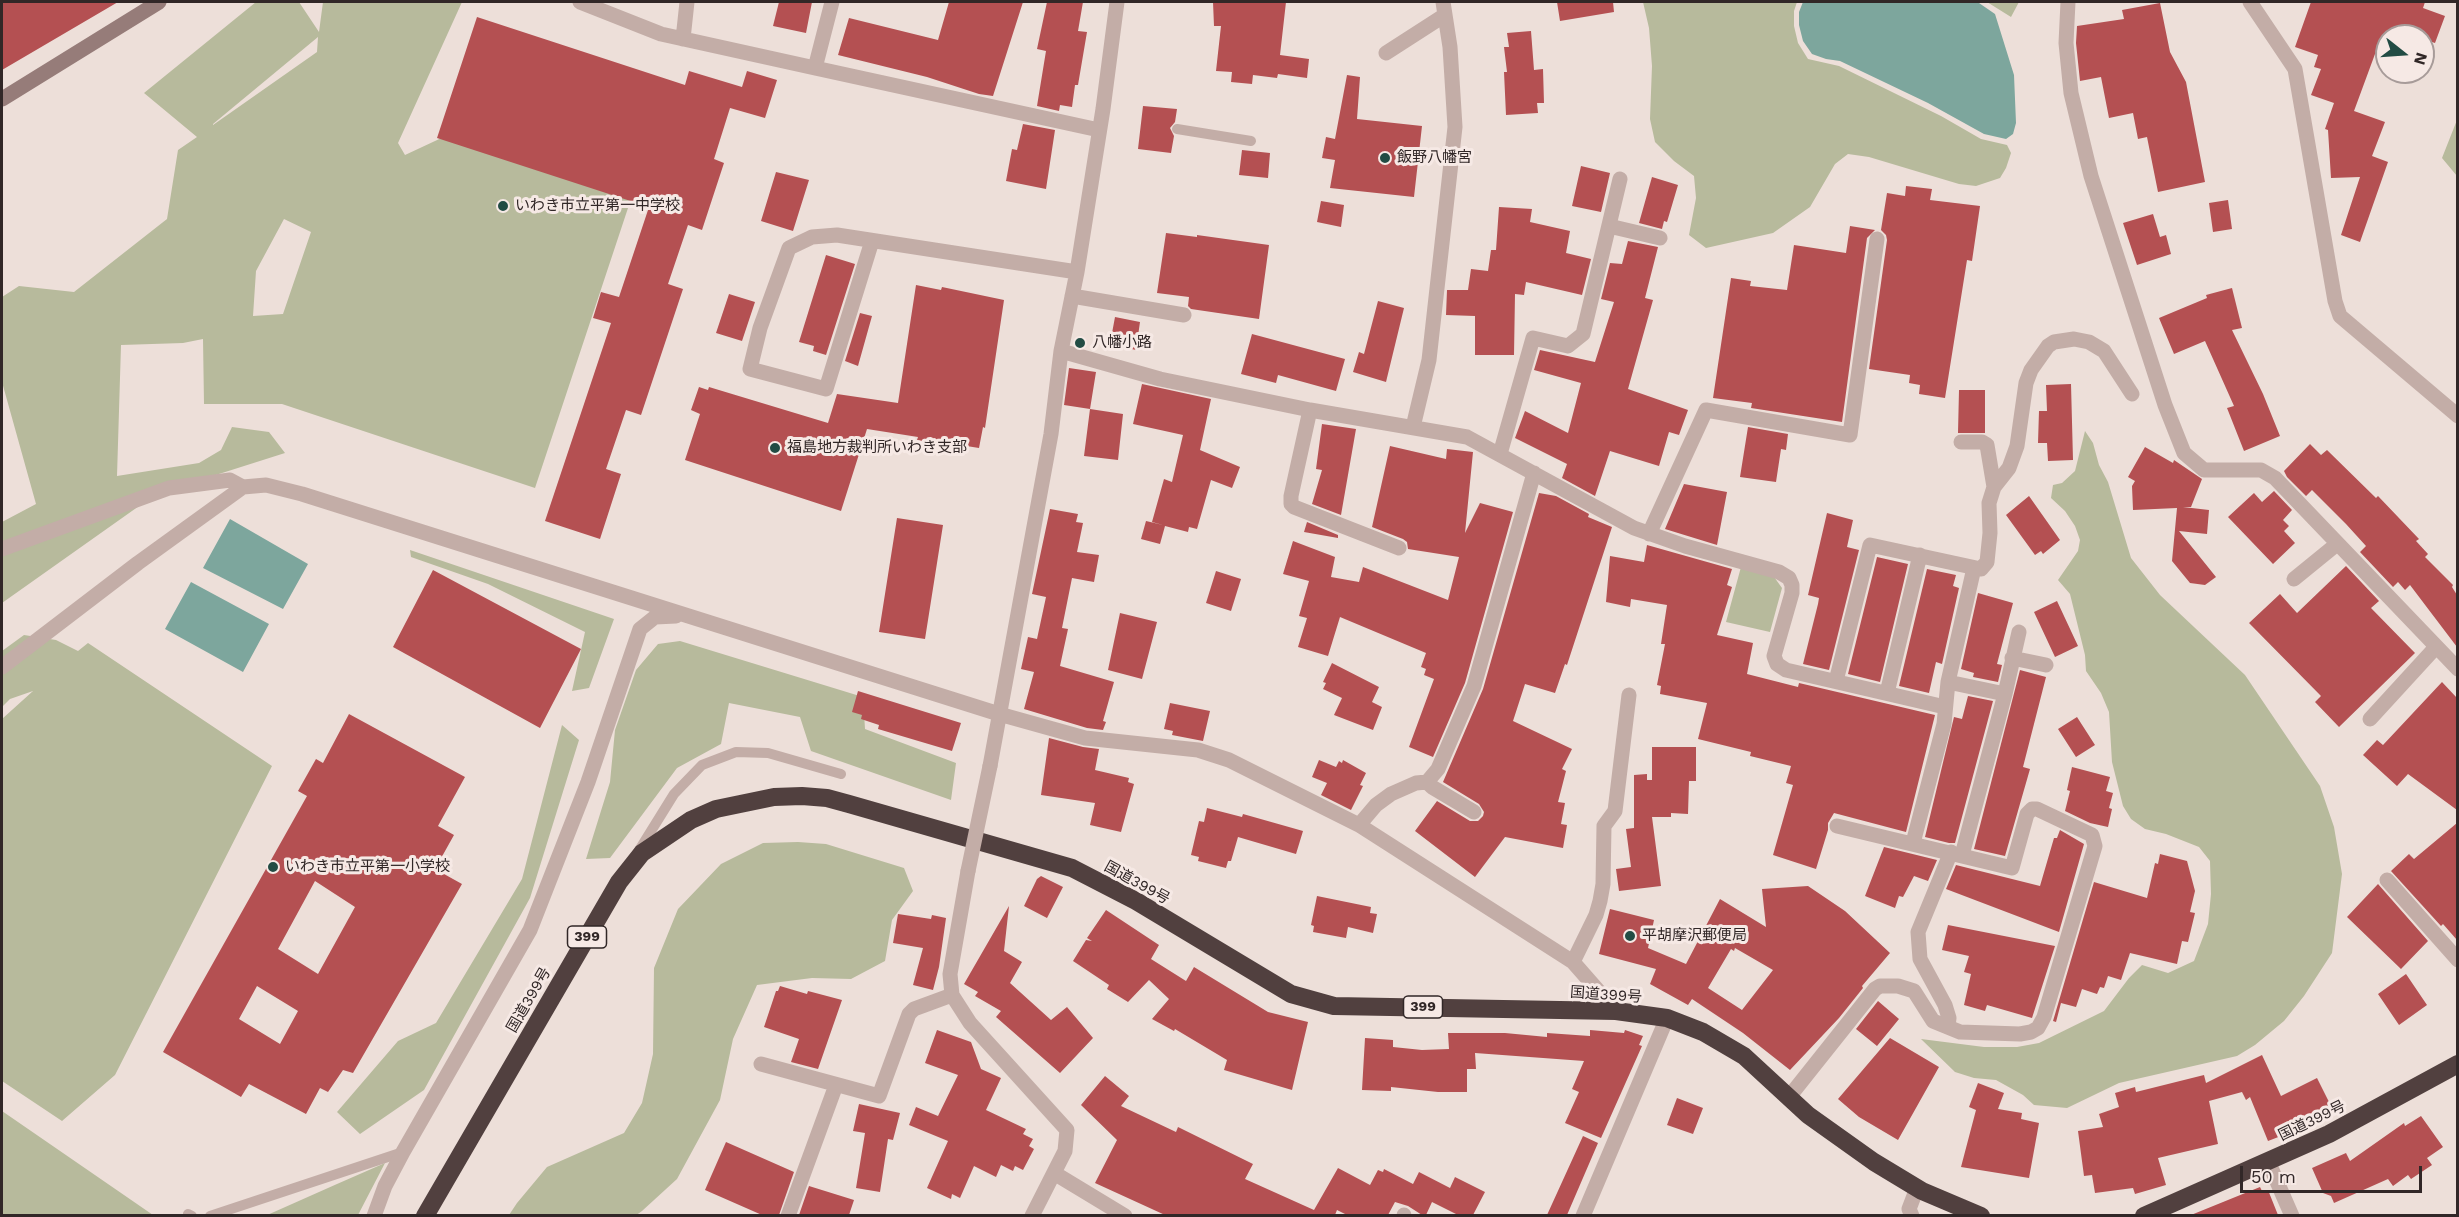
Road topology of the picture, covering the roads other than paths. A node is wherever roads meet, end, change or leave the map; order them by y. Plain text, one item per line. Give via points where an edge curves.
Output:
1 (159, 2) edge
2 (580, 2) edge
3 (687, 2) edge
4 (832, 2) edge
5 (1117, 2) edge
6 (2068, 2) edge
7 (2250, 2) edge
8 (1444, 8) edge
9 (683, 39) junction
10 (1386, 53) dead end
11 (815, 68) junction
12 (2, 99) edge
13 (1177, 129) dead end
14 (1099, 130) junction
15 (1251, 141) dead end
16 (1620, 179) dead end
17 (1609, 226) junction
18 (1660, 238) dead end
19 (1878, 239) dead end
20 (872, 241) junction
21 (1077, 272) junction
22 (1072, 296) junction
23 (1184, 315) dead end
24 (1061, 351) junction
25 (2132, 394) dead end
26 (1310, 410) junction
27 (2457, 416) edge
28 (1413, 428) junction
29 (1961, 442) dead end
30 (1500, 454) junction
31 (1534, 473) junction
32 (243, 487) junction
33 (1994, 487) junction
34 (1649, 534) junction
35 (2337, 544) junction
36 (1399, 548) dead end
37 (2, 549) edge
38 (1920, 555) junction
39 (1974, 568) junction
40 (2294, 579) dead end
41 (688, 616) junction
42 (2019, 632) dead end
43 (2436, 647) junction
44 (2012, 658) junction
45 (2046, 665) dead end
46 (2, 667) edge
47 (2457, 669) edge
48 (1836, 681) junction
49 (1948, 682) junction
50 (1887, 693) junction
51 (2005, 694) junction
52 (1629, 695) dead end
53 (1945, 707) junction
54 (999, 714) junction
55 (2370, 719) dead end
56 (841, 774) dead end
57 (1426, 782) junction
58 (1474, 812) dead end
59 (1359, 825) junction
60 (1837, 826) dead end
61 (1913, 843) junction
62 (1957, 853) junction
63 (2387, 880) dead end
64 (619, 882) junction
65 (2457, 960) edge
66 (1573, 962) junction
67 (952, 995) junction
68 (1616, 1011) junction
69 (1666, 1018) junction
70 (1948, 1027) junction
71 (761, 1064) dead end
72 (2457, 1064) edge
73 (836, 1086) junction
74 (1789, 1097) junction
75 (404, 1152) junction
76 (2268, 1161) junction
77 (1054, 1173) junction
78 (1917, 1188) junction
79 (210, 1215) edge
80 (374, 1215) edge
81 (426, 1215) edge
82 (788, 1215) edge
83 (1032, 1215) edge
84 (1125, 1215) edge
85 (1583, 1215) edge
86 (1912, 1215) edge
87 (1981, 1215) edge
88 (2144, 1215) edge
89 (2292, 1215) edge

1 - 12 street
2 - 9 street
3 - 9 street
4 - 11 street
5 - 14 street
6 - 35 street via 2066,43 2071,93 2091,176 2184,453 2204,470 2261,470 2275,478
7 - 27 street via 2295,69 2340,316
8 - 10 street
8 - 28 street via 1455,127 1429,360
9 - 11 street
11 - 14 street
13 - 15 lane
14 - 21 street
16 - 17 street
17 - 18 street
17 - 30 street via 1583,334 1568,346 1533,338
19 - 34 street via 1850,435 1706,410
20 - 20 street via 837,235 812,237 789,248 760,328 750,369 826,389
20 - 21 street
21 - 22 street
22 - 23 street
22 - 24 street
24 - 26 street via 1160,379
24 - 54 street via 1051,434
25 - 33 street via 2103,351 2089,342 2074,339 2048,346 2026,382 2017,446 2009,468
26 - 28 street
26 - 36 street via 1291,504
28 - 30 street via 1456,434
29 - 33 street via 1988,445
30 - 31 street
31 - 34 street
31 - 57 street via 1474,686 1438,770
32 - 37 street via 230,480 169,488
32 - 41 street via 266,485 302,494
32 - 46 street
33 - 39 street via 1989,503 1987,562 1981,569
34 - 48 street via 1789,578 1792,592 1774,656 1777,664 1786,670
35 - 40 street
35 - 43 street
38 - 39 street
38 - 48 street via 1870,545
38 - 50 street
39 - 49 street
41 - 54 street
41 - 75 street via 655,617 640,630 588,782 531,930
42 - 44 street
43 - 47 street
43 - 55 street
44 - 45 street
44 - 51 street
48 - 50 street
49 - 51 street
49 - 53 street
50 - 53 street
51 - 62 street
52 - 66 street via 1615,811 1604,826 1600,901
53 - 61 street
54 - 59 street via 1085,738 1198,750 1229,760
54 - 67 street, bridge via 968,871 951,974
56 - 64 lane via 768,753 736,752 702,765 674,794
57 - 58 street
57 - 59 street via 1391,794
59 - 66 street
60 - 61 street
61 - 62 street
62 - 70 street via 1918,932 1920,959 1945,1005
62 - 70 street via 2012,868 2027,814 2032,809 2092,836 2095,841 2038,1028 2004,1034 1960,1032
63 - 65 street
64 - 68 highway, 国道399号 / 399 via 642,853 691,820 716,809 774,797 827,798 1072,868 1136,901 1291,994 1334,1006
64 - 81 highway, 国道399号 / 399
66 - 68 street
67 - 73 street via 909,1014 879,1096
67 - 77 street via 970,1023 1067,1130 1065,1151
68 - 69 highway, 国道399号 / 399
69 - 74 highway, 国道399号 / 399 via 1703,1032 1744,1056
69 - 85 street
70 - 74 street via 1934,1021 1914,990 1880,986
71 - 73 street
72 - 76 highway, 国道399号 via 2329,1134
73 - 82 street
74 - 78 highway, 国道399号 / 399 via 1837,1136
75 - 79 lane
75 - 80 street
76 - 88 highway, 国道399号
76 - 89 street
77 - 83 street
77 - 84 street
78 - 86 street via 1909,1209
78 - 87 highway, 国道399号 / 399

